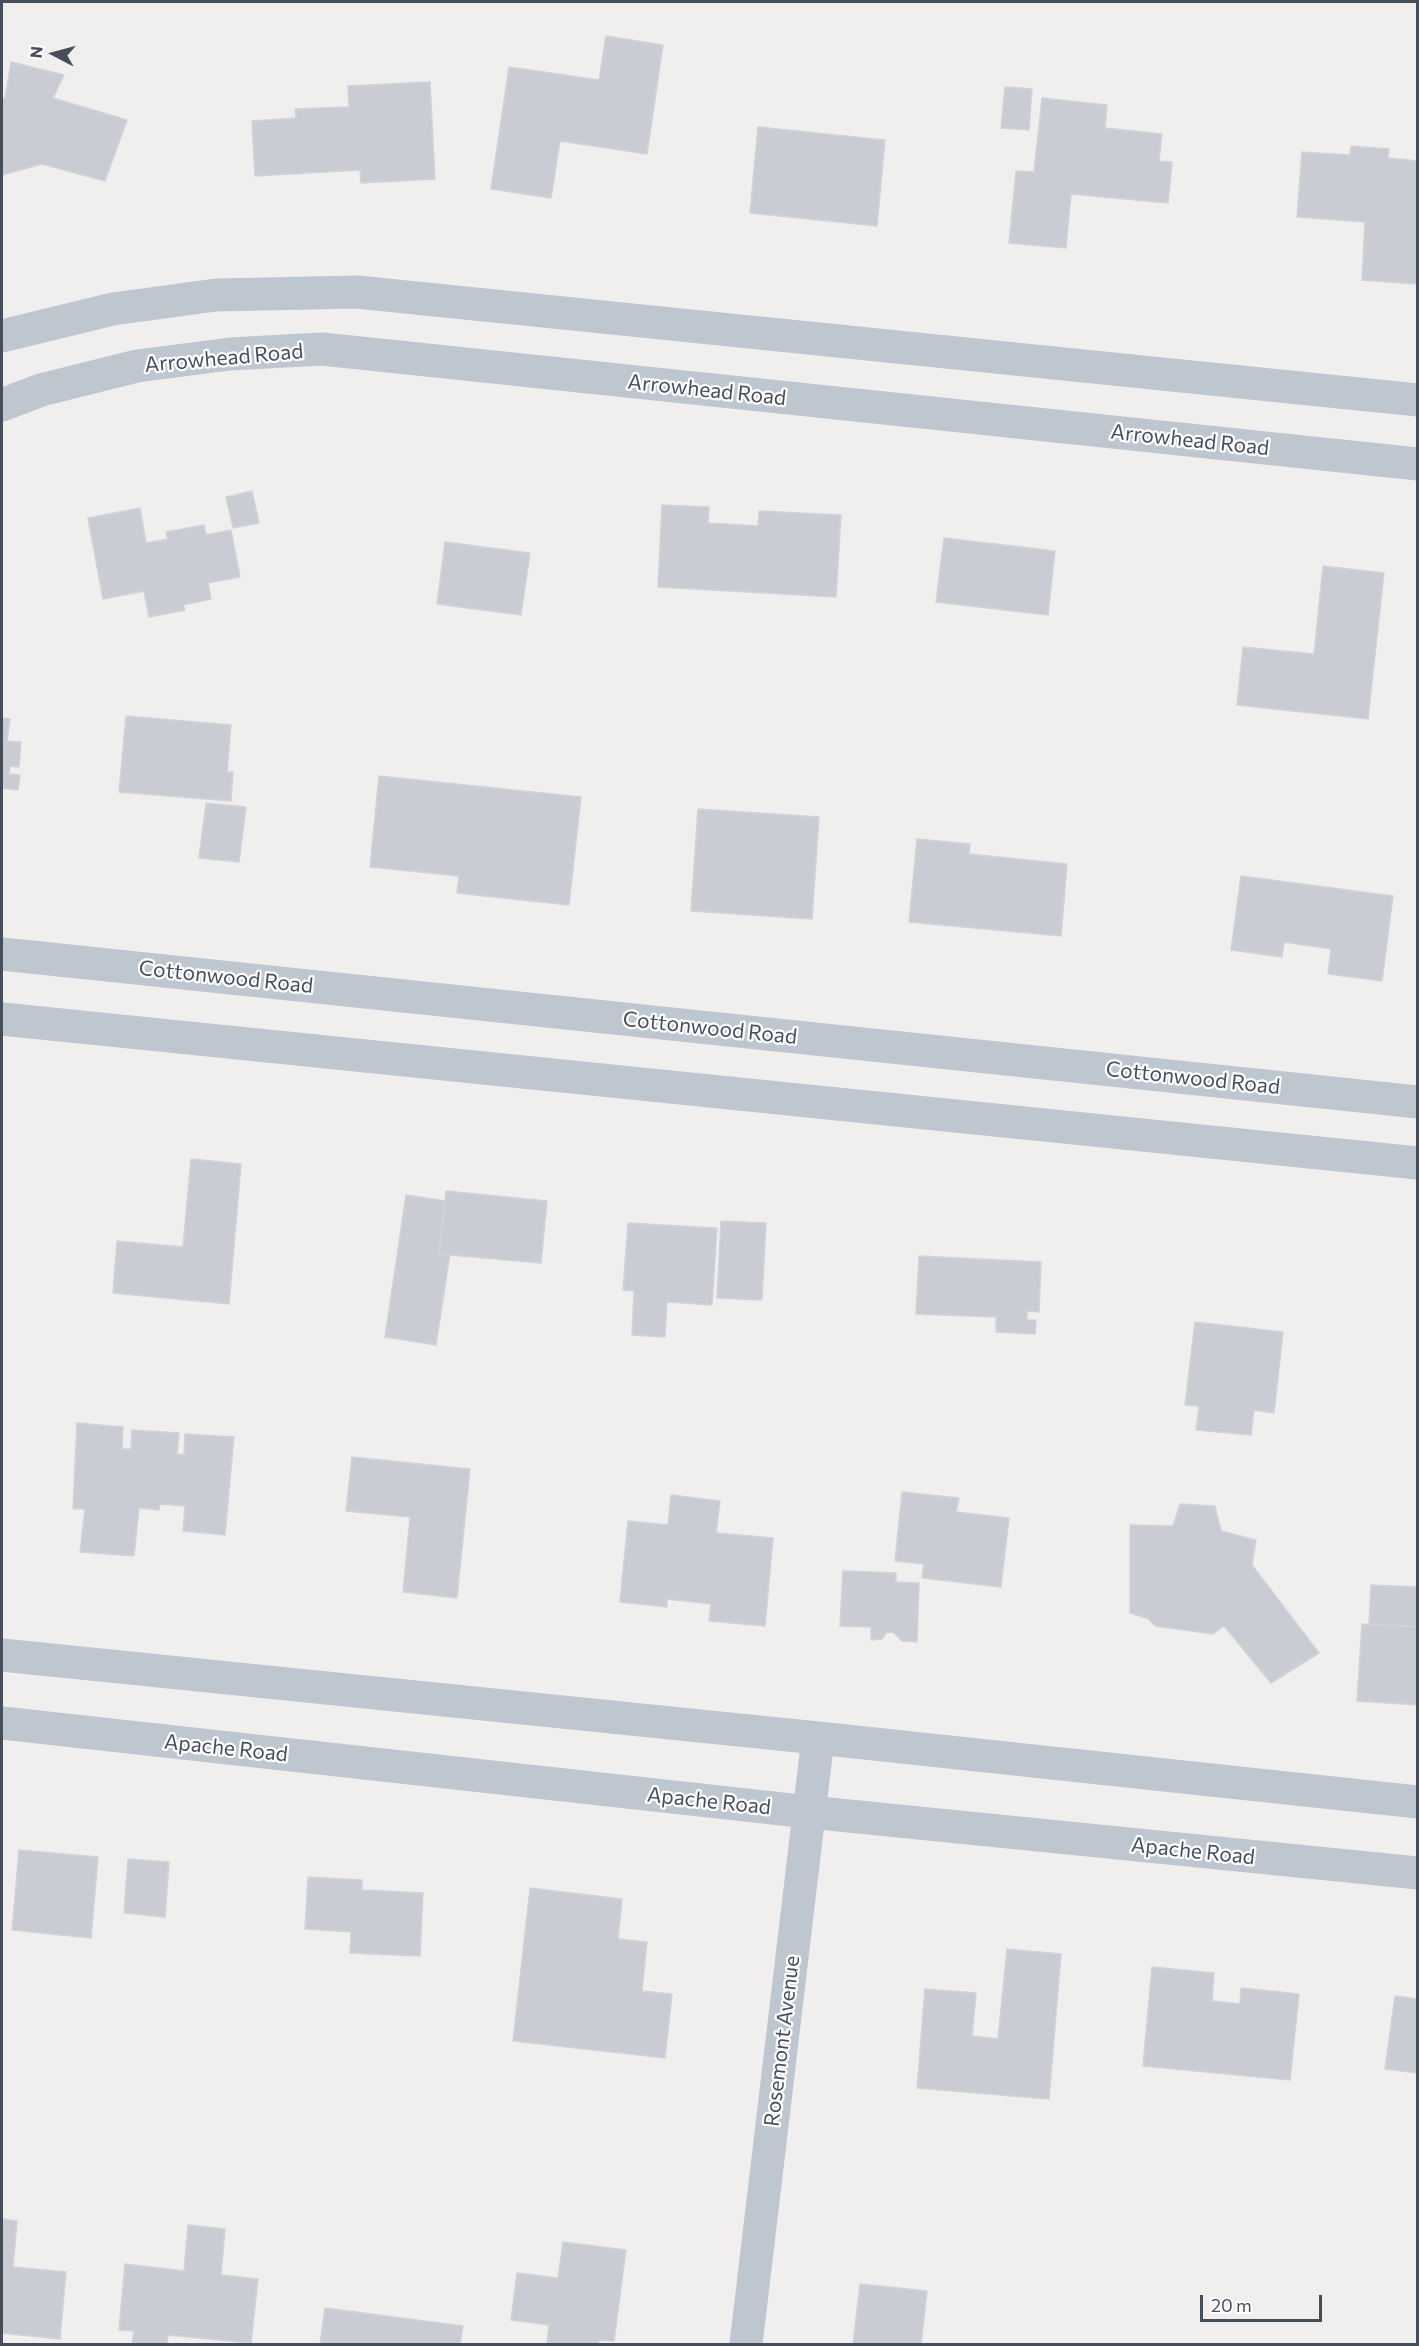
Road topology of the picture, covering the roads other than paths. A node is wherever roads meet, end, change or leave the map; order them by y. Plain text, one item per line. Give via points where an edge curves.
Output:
1 (2, 336) edge
2 (1418, 400) edge
3 (2, 405) edge
4 (1418, 464) edge
5 (2, 954) edge
6 (2, 1019) edge
7 (1418, 1102) edge
8 (1418, 1163) edge
9 (2, 1655) edge
10 (2, 1723) edge
11 (818, 1738) junction
12 (1418, 1802) edge
13 (809, 1812) junction
14 (1418, 1873) edge
15 (746, 2344) edge

1 - 2 street via 113,309 216,295 357,292
3 - 4 street, Arrowhead Road via 41,390 137,366 230,354 322,350
5 - 7 street, Cottonwood Road
6 - 8 street
9 - 11 street
10 - 13 street, Apache Road
11 - 12 street
11 - 13 street, Rosemont Avenue
13 - 14 street, Apache Road
13 - 15 street, Rosemont Avenue

